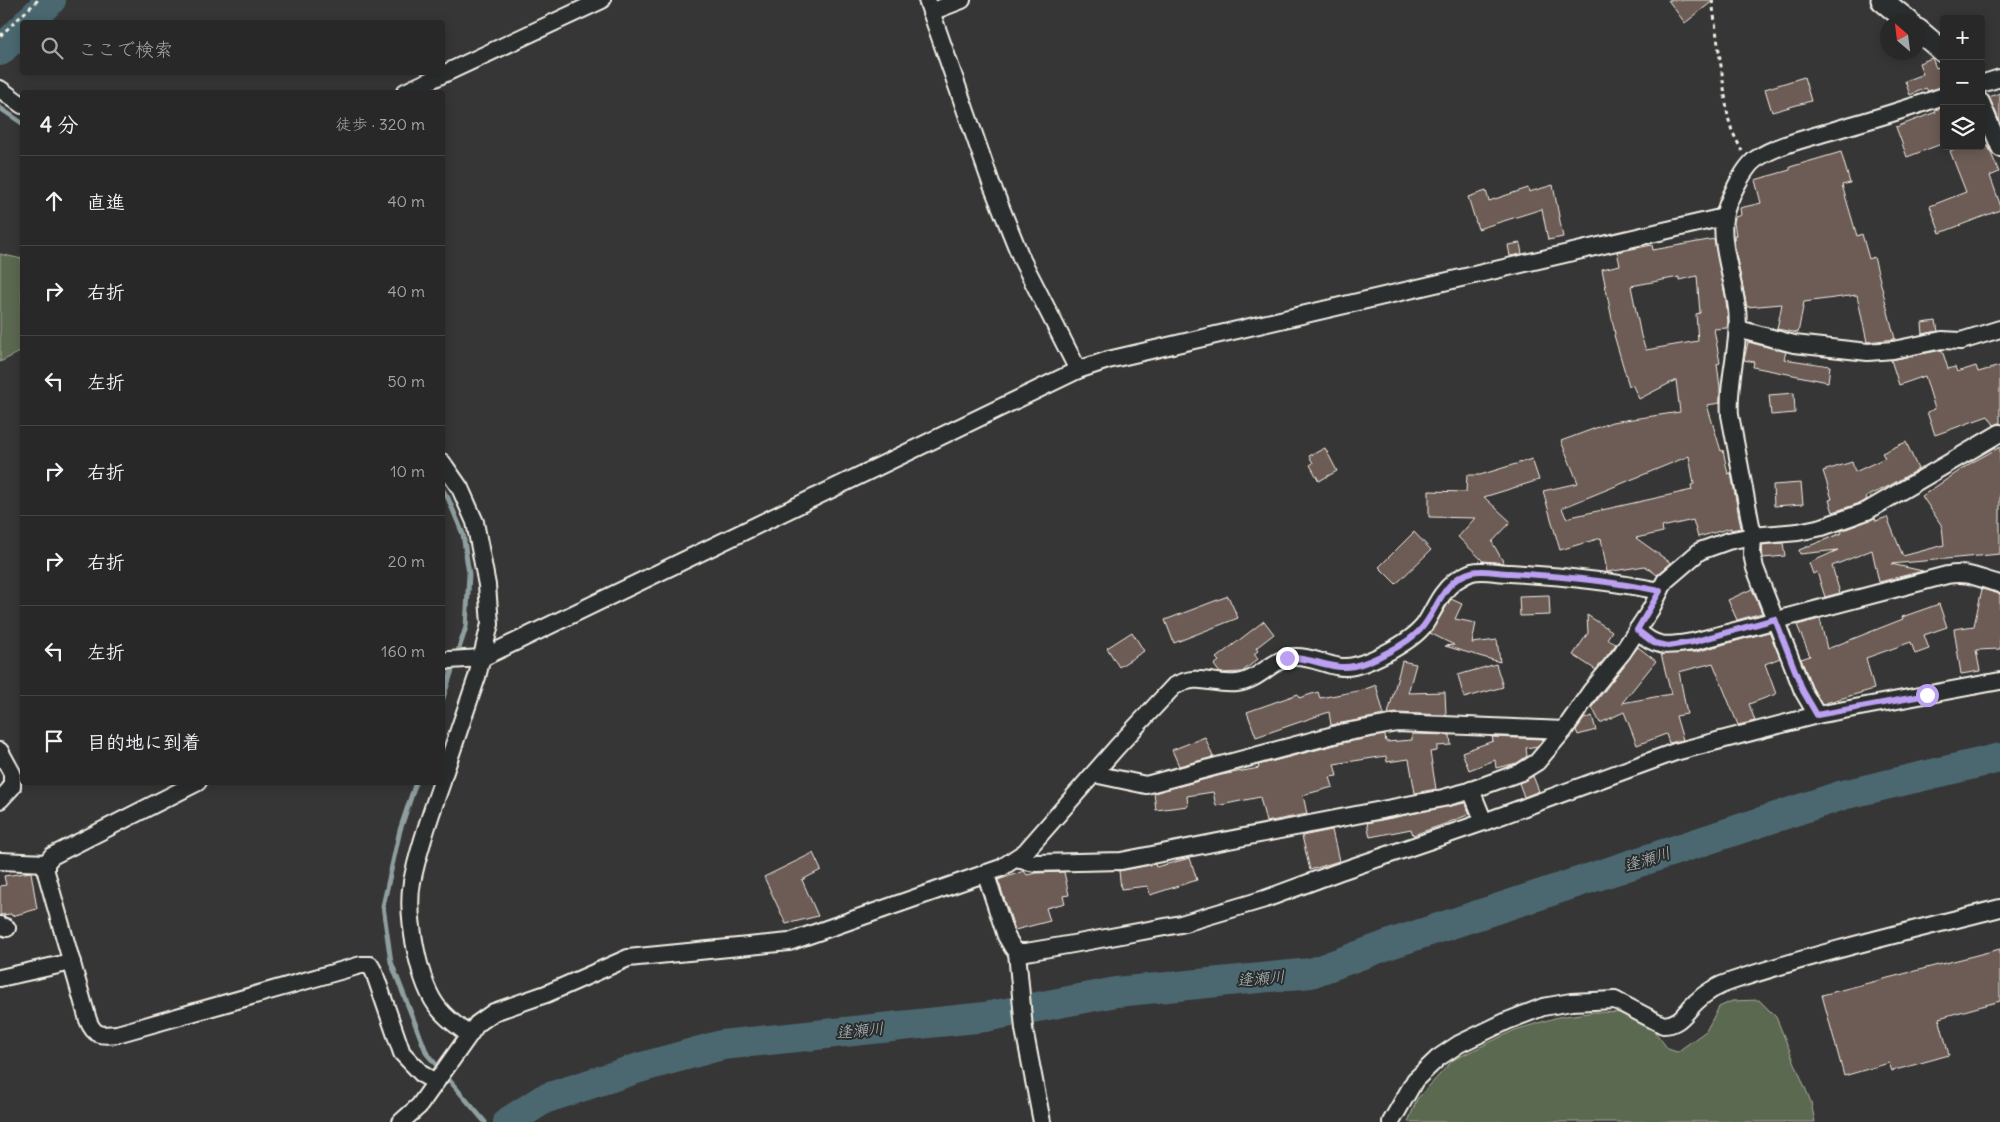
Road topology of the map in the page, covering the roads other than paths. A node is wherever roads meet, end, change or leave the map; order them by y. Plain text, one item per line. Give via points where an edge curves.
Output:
1 (602, 0) edge
2 (962, 0) edge
3 (1882, 0) edge
4 (929, 6) edge
5 (1900, 15) edge
6 (1925, 36) edge
7 (1940, 49) edge
8 (445, 73) edge
9 (441, 75) edge
10 (2000, 78) edge
11 (1985, 83) edge
12 (0, 89) edge
13 (409, 90) edge
14 (1940, 97) edge
15 (20, 104) edge
16 (1982, 105) edge
17 (2000, 148) edge
18 (1724, 217) junction
19 (1738, 329) junction
20 (2000, 329) edge
21 (1078, 370) junction
22 (2000, 433) edge
23 (445, 466) edge
24 (1753, 536) junction
25 (2000, 584) edge
26 (1660, 591) junction
27 (1775, 619) junction
28 (1637, 630) junction
29 (475, 658) junction
30 (446, 661) edge
31 (2000, 680) edge
32 (1817, 715) junction
33 (1564, 730) junction
34 (0, 751) edge
35 (445, 770) edge
36 (1094, 774) junction
37 (192, 785) edge
38 (441, 785) edge
39 (1471, 790) junction
40 (0, 800) edge
41 (1484, 822) junction
42 (1015, 859) junction
43 (0, 861) edge
44 (46, 863) junction
45 (986, 874) junction
46 (2000, 908) edge
47 (1018, 959) junction
48 (72, 962) junction
49 (0, 978) edge
50 (469, 1035) junction
51 (438, 1080) junction
52 (401, 1122) edge
53 (1042, 1122) edge
54 (1391, 1122) edge

1 - 8 street
2 - 4 street
3 - 5 street
4 - 21 street via 991,183 1022,260
6 - 7 street
9 - 13 street
10 - 11 street
12 - 15 street
14 - 18 street via 1765,154 1747,167
16 - 17 street
18 - 19 street
18 - 21 street via 1108,360
19 - 20 street via 1794,344 1868,352 1942,340 1961,341
19 - 24 street via 1728,399
21 - 29 street
22 - 24 street via 1867,511 1822,528
23 - 29 street via 460,488 475,522 487,585 490,624
24 - 26 street via 1700,551 1670,576
24 - 27 street via 1755,568
25 - 27 street via 1970,574 1953,574
26 - 28 street
26 - 36 street via 1634,585 1540,575 1472,572 1442,594 1424,624 1410,639 1367,662 1345,667 1304,658 1287,658 1247,681 1226,683 1195,679 1174,686
27 - 28 street via 1668,646 1654,643
27 - 32 street via 1803,691
28 - 33 street
29 - 30 street
29 - 35 street
31 - 32 street
32 - 41 street via 1675,752
33 - 36 street via 1397,723 1341,733 1146,785
33 - 39 street via 1537,762 1521,772
34 - 40 street via 12,773 12,787
36 - 42 street
37 - 44 street via 52,856
38 - 50 street via 412,882 412,925 418,963 428,990 439,1010
39 - 41 street
39 - 42 street via 1121,861 1035,863
41 - 47 street via 1265,900 1181,924 1073,944
42 - 45 street
43 - 44 street
44 - 48 street
45 - 47 street via 1006,936
45 - 50 street via 789,942 628,958 546,994 494,1012 477,1024
46 - 54 street via 1725,983 1697,1001 1682,1019 1668,1025 1615,1000 1543,1007 1459,1044 1438,1058 1414,1080
47 - 53 street via 1024,1029
48 - 49 street
48 - 51 street via 91,1027 105,1035 361,964 370,965 402,1053 424,1075
50 - 51 street
51 - 52 street via 419,1106

